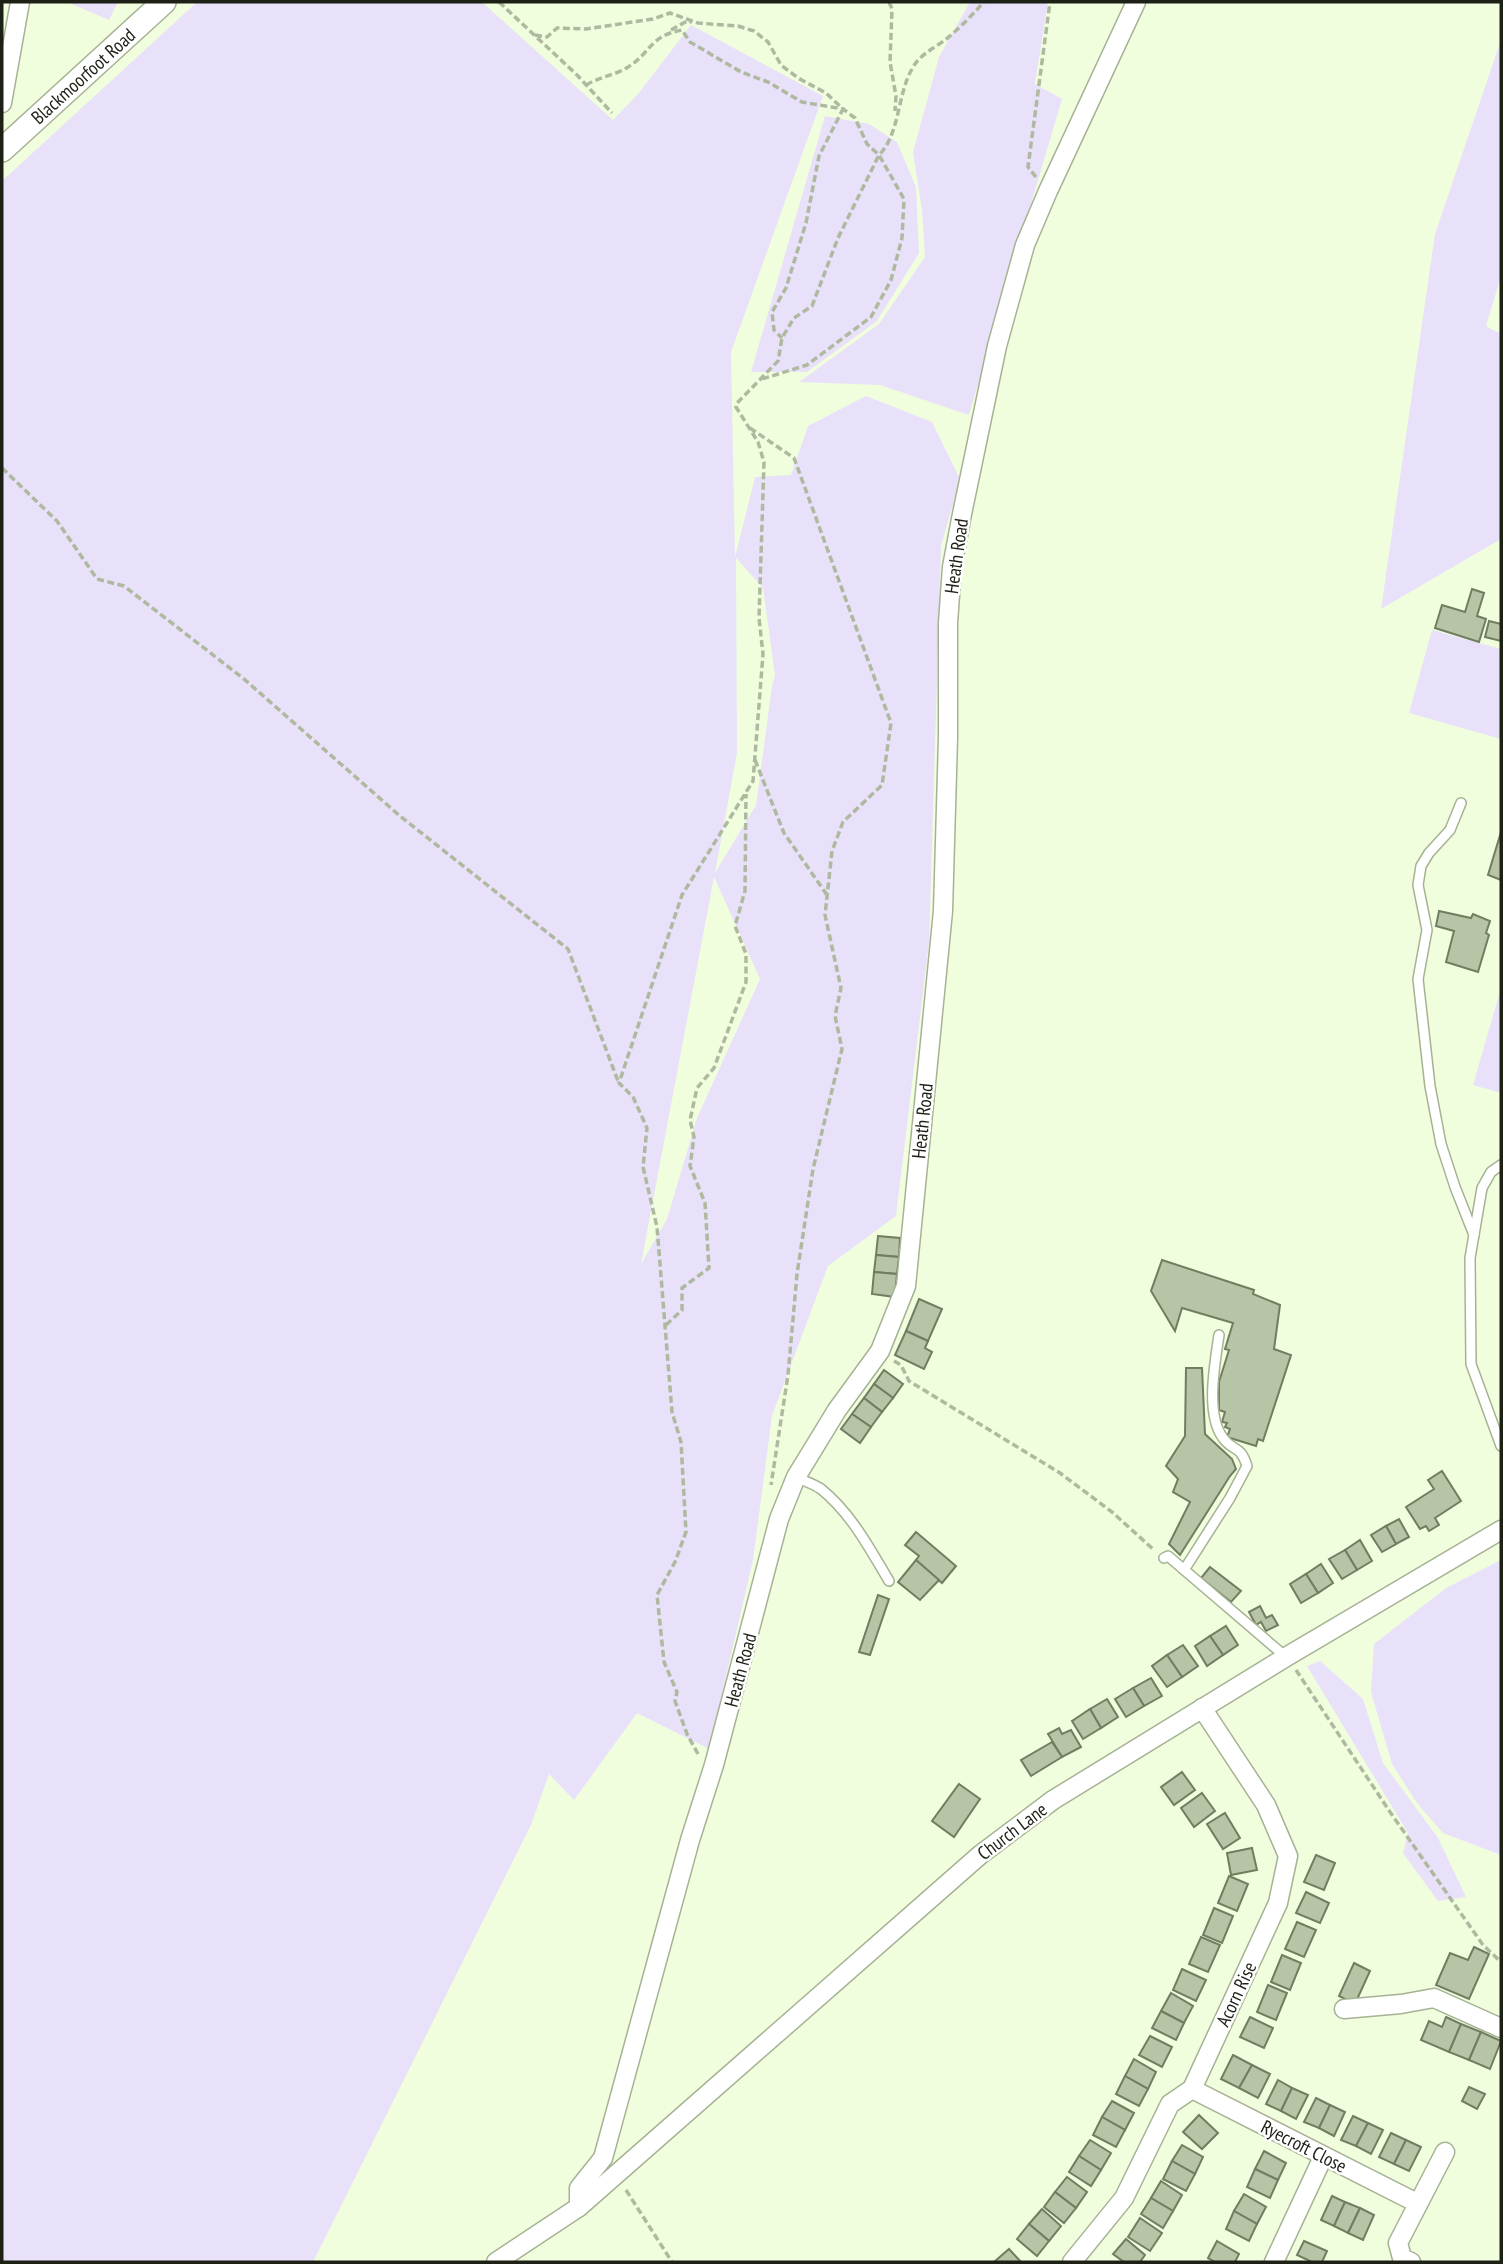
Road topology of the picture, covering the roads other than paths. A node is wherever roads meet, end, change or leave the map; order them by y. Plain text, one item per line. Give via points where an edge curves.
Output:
1 (20, 2) edge
2 (163, 2) edge
3 (1136, 2) edge
4 (2, 103) edge
5 (2, 150) edge
6 (1461, 803) dead end
7 (1501, 1165) edge
8 (1474, 1235) junction
9 (1219, 1335) dead end
10 (1501, 1447) edge
11 (796, 1477) junction
12 (1501, 1530) edge
13 (1164, 1558) road end
14 (1184, 1570) junction
15 (889, 1581) dead end
16 (1286, 1657) junction
17 (1202, 1709) junction
18 (1344, 2009) dead end
19 (1501, 2028) edge
20 (1192, 2089) junction
21 (1445, 2152) dead end
22 (1323, 2157) junction
23 (1417, 2203) junction
24 (579, 2207) junction
25 (496, 2262) edge
26 (1072, 2262) edge
27 (1274, 2262) edge
28 (1411, 2262) edge

1 - 4 street
2 - 5 street, Blackmoorfoot Road
3 - 11 street, Heath Road via 1026,246 997,346 953,567 943,911 906,1286 880,1351
6 - 8 lane via 1450,830 1421,866 1418,885 1427,930 1418,979 1441,1144
7 - 8 lane via 1482,1188
8 - 10 lane via 1471,1364
9 - 14 lane via 1214,1416 1223,1439 1242,1452 1247,1466
11 - 15 lane via 820,1488 837,1505 858,1529
11 - 24 street, Heath Road via 779,1519 715,1765 603,2158 579,2188
12 - 16 street, Church Lane
13 - 14 lane via 1168,1556
14 - 16 lane
16 - 17 street, Church Lane
17 - 20 street, Acorn Rise via 1266,1805 1288,1856 1279,1903
17 - 24 street, Church Lane via 1053,1800 980,1855
18 - 19 street via 1434,1998
20 - 22 street, Ryecroft Close
20 - 26 street, Acorn Rise via 1170,2104 1124,2198
21 - 23 street
22 - 23 street, Ryecroft Close
22 - 27 street
23 - 28 street via 1398,2243 1402,2259
24 - 25 street, Church Lane

